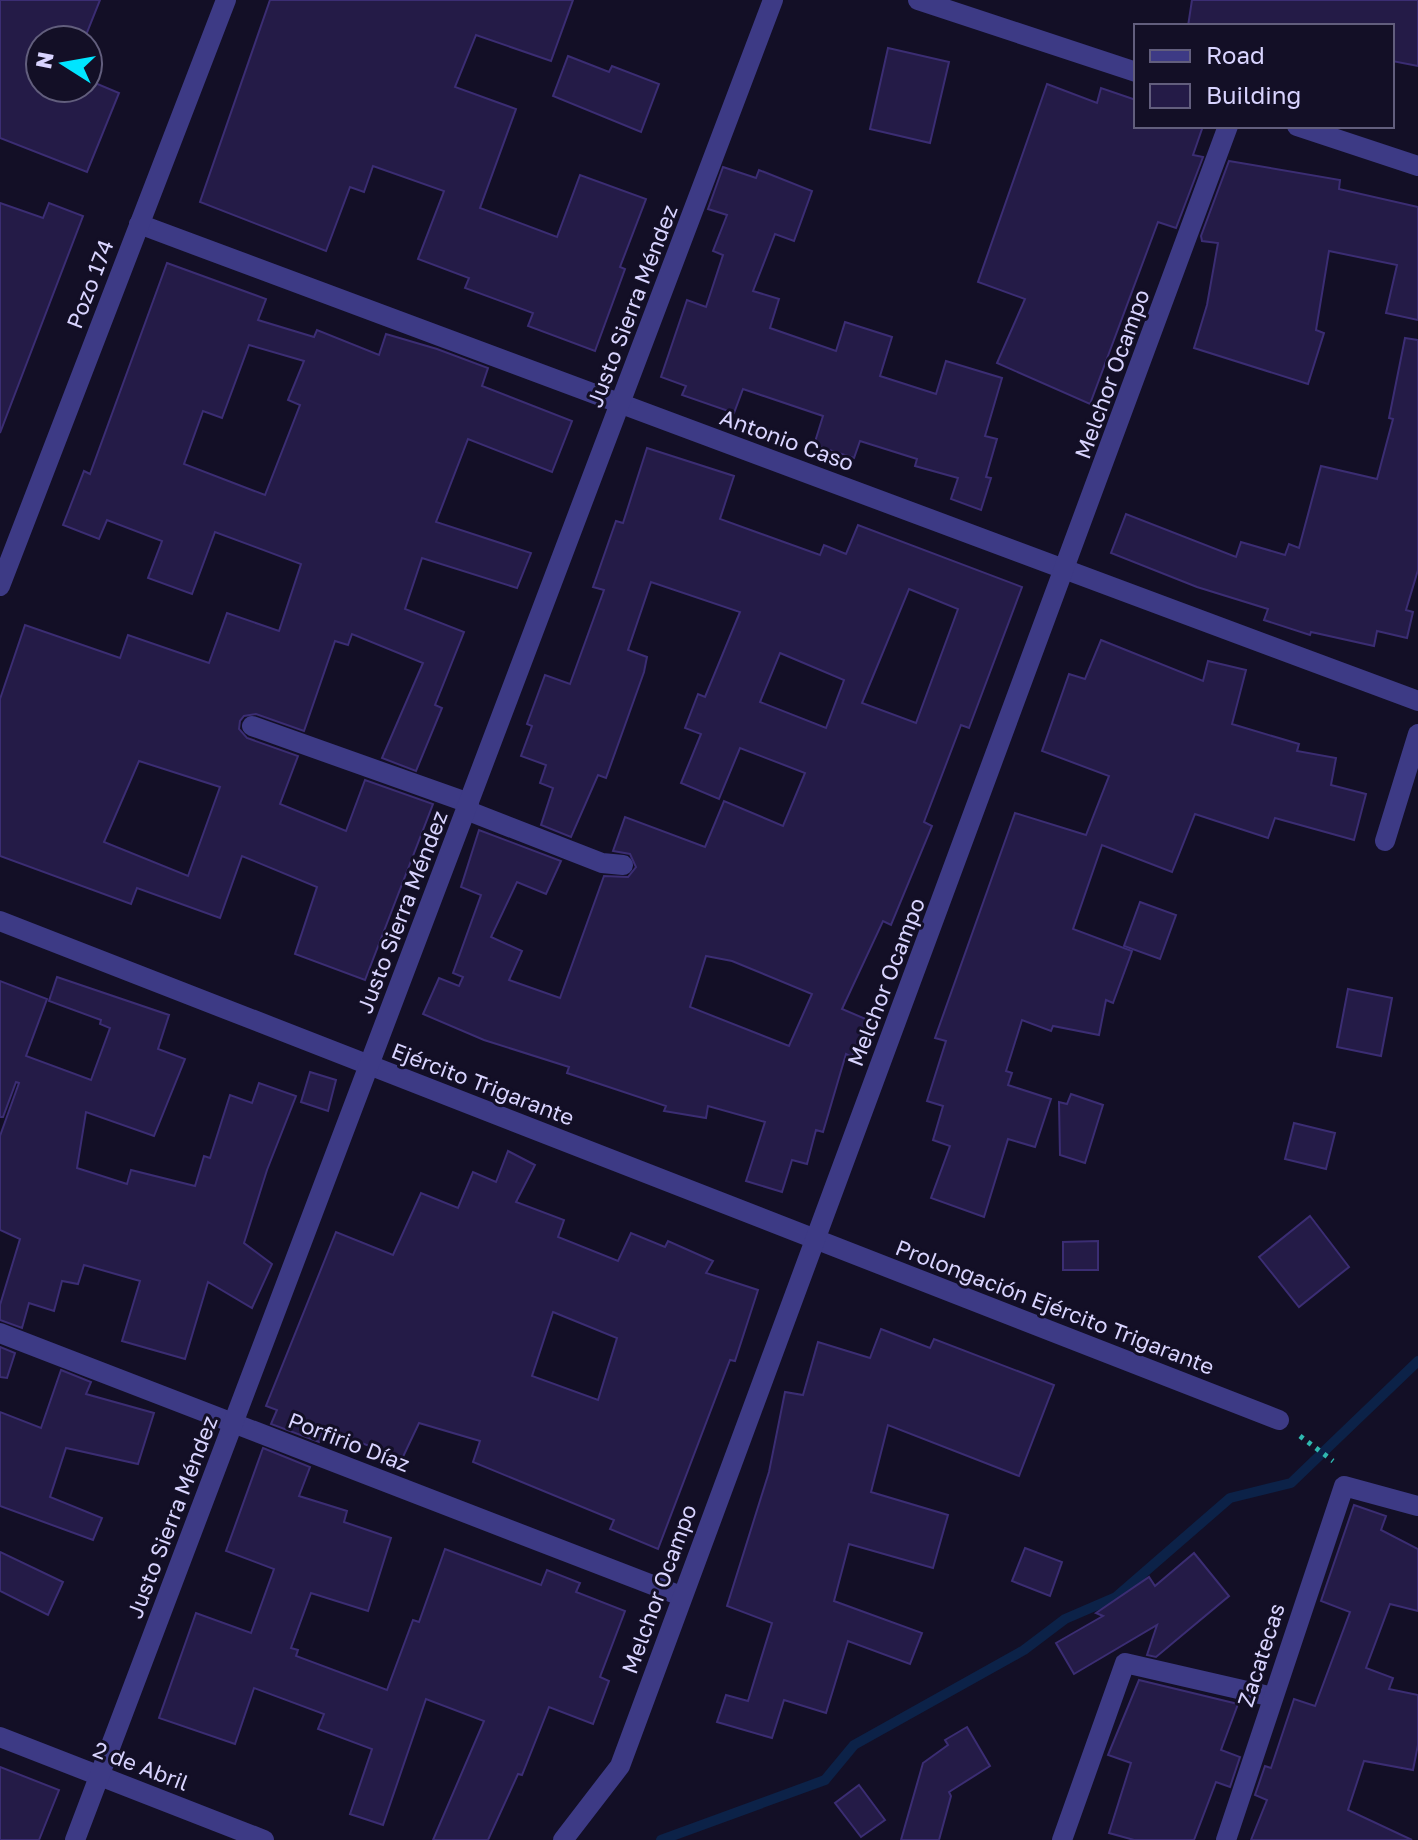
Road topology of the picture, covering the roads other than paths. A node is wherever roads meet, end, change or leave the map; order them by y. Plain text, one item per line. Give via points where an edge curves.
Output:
1 (226, 0) edge
2 (773, 0) edge
3 (918, 0) edge
4 (1134, 71) edge
5 (1227, 128) edge
6 (1303, 128) edge
7 (1418, 166) edge
8 (139, 224) junction
9 (620, 404) junction
10 (1065, 570) junction
11 (0, 586) edge
12 (1418, 701) edge
13 (252, 726) dead end
14 (1418, 734) edge
15 (467, 807) junction
16 (1385, 841) dead end
17 (623, 865) dead end
18 (0, 921) edge
19 (369, 1066) junction
20 (815, 1239) junction
21 (0, 1333) edge
22 (1279, 1420) road end
23 (233, 1424) junction
24 (1418, 1506) edge
25 (681, 1596) junction
26 (1273, 1697) junction
27 (0, 1737) edge
28 (100, 1776) junction
29 (75, 1840) edge
30 (264, 1840) edge
31 (563, 1840) edge
32 (1062, 1840) edge
33 (1226, 1840) edge

1 - 8 street, Pozo 174
2 - 9 street, Justo Sierra Méndez
3 - 4 street
5 - 10 street, Melchor Ocampo
6 - 7 street
8 - 9 street, Antonio Caso
8 - 11 street, Pozo 174
9 - 10 street, Antonio Caso
9 - 15 street, Justo Sierra Méndez
10 - 12 street, Antonio Caso
10 - 20 street, Melchor Ocampo
13 - 15 street
14 - 16 street
15 - 17 street via 602,863
15 - 19 street, Justo Sierra Méndez
18 - 19 street, Ejército Trigarante
19 - 20 street, Ejército Trigarante
19 - 23 street, Justo Sierra Méndez
20 - 22 street, Prolongación Ejército Trigarante
20 - 25 street, Melchor Ocampo
21 - 23 street, Porfirio Díaz
23 - 25 street, Porfirio Díaz
23 - 28 street, Justo Sierra Méndez
24 - 26 street, Zacatecas via 1342,1476
25 - 31 street, Melchor Ocampo via 620,1766
26 - 32 street via 1125,1663
26 - 33 street, Zacatecas
27 - 28 street, 2 de Abril
28 - 29 street, Justo Sierra Méndez
28 - 30 street, 2 de Abril

